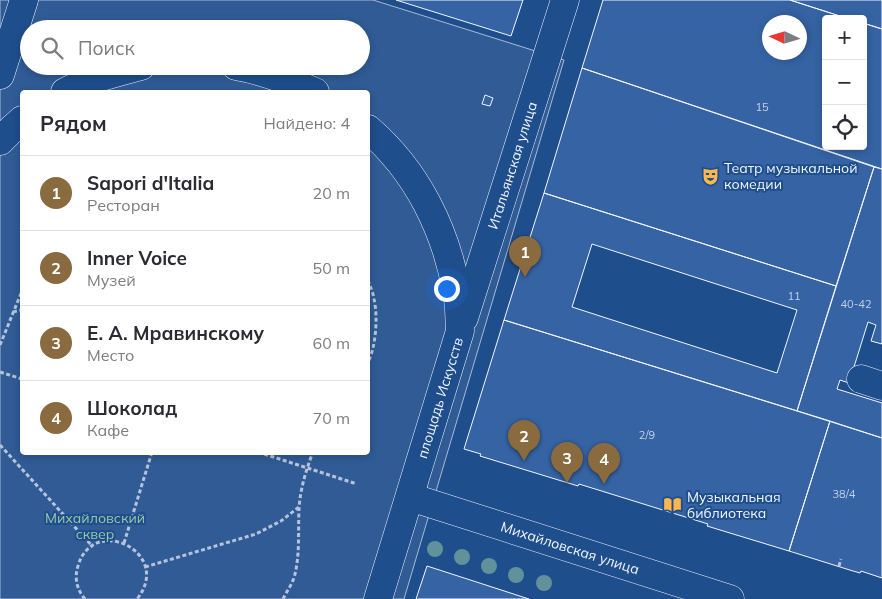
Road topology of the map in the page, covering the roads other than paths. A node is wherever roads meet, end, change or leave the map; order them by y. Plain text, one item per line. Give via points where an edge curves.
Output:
1 (24, 0) edge
2 (565, 0) edge
3 (0, 75) edge
4 (107, 75) edge
5 (272, 75) edge
6 (70, 90) edge
7 (310, 90) edge
8 (20, 122) edge
9 (370, 131) edge
10 (0, 140) edge
11 (460, 331) junction
12 (410, 497) junction
13 (378, 599) edge
14 (730, 599) edge

1 - 3 street
2 - 11 street, Итальянская улица
4 - 6 street
5 - 7 street
8 - 10 street
9 - 11 street, площадь Искусств via 401,163 422,193 438,226 458,295
11 - 12 street, площадь Искусств
12 - 13 street, площадь Искусств
12 - 14 street, Михайловская улица

